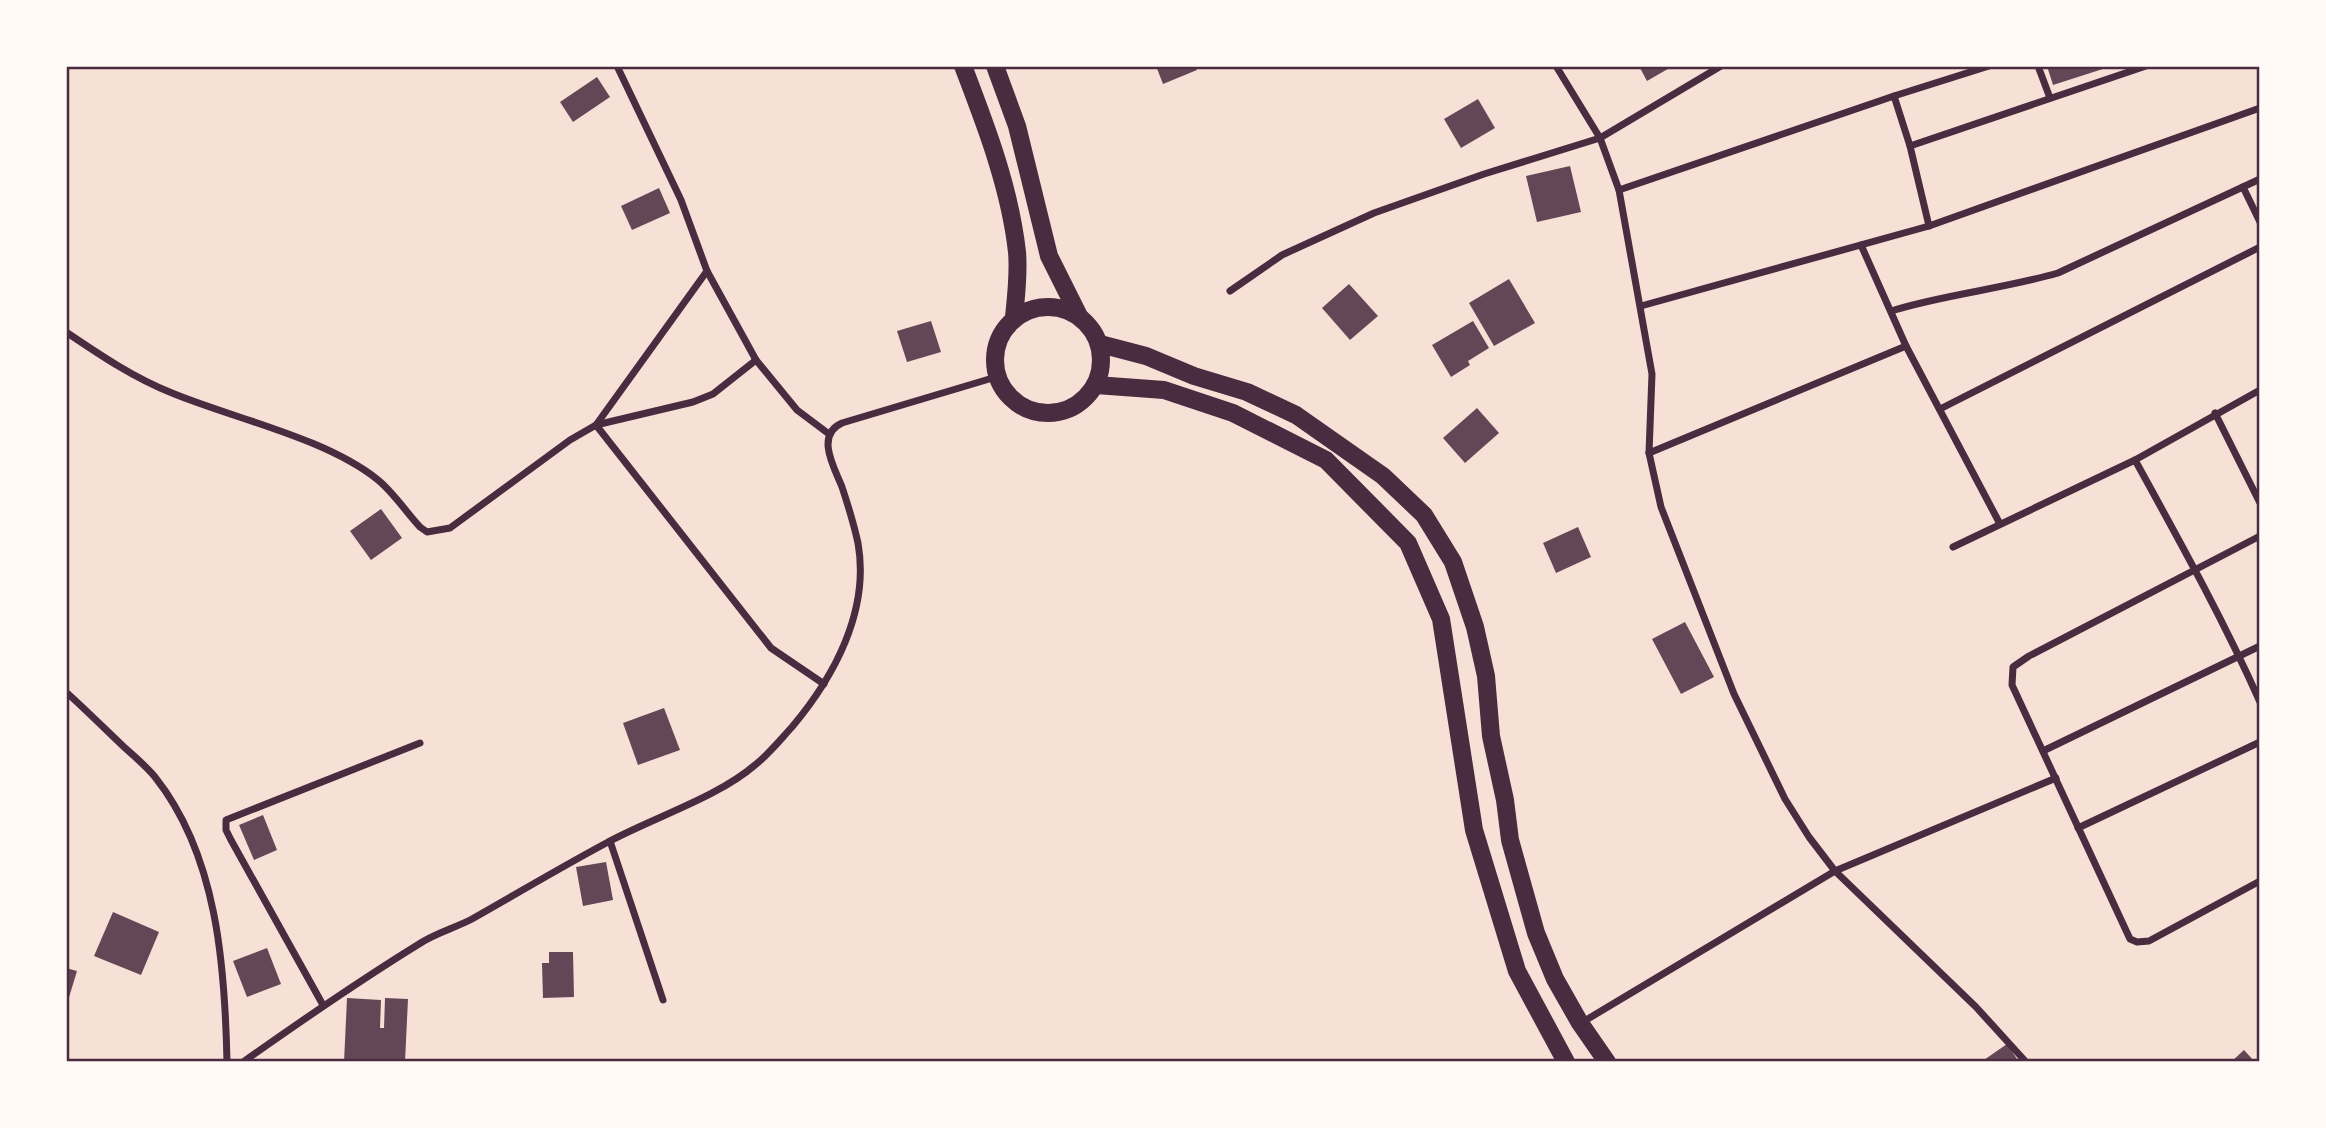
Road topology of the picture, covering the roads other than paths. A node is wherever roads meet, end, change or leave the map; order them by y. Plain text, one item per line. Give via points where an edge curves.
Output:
1 (617, 66) edge
2 (963, 66) edge
3 (995, 66) edge
4 (1556, 66) edge
5 (1721, 66) edge
6 (1989, 66) edge
7 (2038, 66) edge
8 (2146, 66) edge
9 (1894, 96) junction
10 (2050, 98) junction
11 (2259, 108) edge
12 (1600, 138) junction
13 (1910, 146) junction
14 (2259, 179) edge
15 (2243, 187) junction
16 (1619, 190) junction
17 (2259, 222) edge
18 (1929, 226) junction
19 (1861, 245) junction
20 (2259, 247) edge
21 (707, 271) junction
22 (1230, 291) dead end
23 (1641, 306) junction
24 (1891, 311) junction
25 (1079, 316) junction
26 (1014, 317) junction
27 (66, 332) edge
28 (1100, 344) junction
29 (1906, 346) junction
30 (756, 360) junction
31 (996, 377) junction
32 (1096, 385) junction
33 (2259, 390) edge
34 (1940, 409) junction
35 (2216, 413) junction
36 (596, 425) junction
37 (829, 435) junction
38 (1649, 453) junction
39 (2135, 460) junction
40 (2259, 503) edge
41 (2000, 524) junction
42 (2259, 536) edge
43 (1953, 547) dead end
44 (2196, 571) junction
45 (2259, 646) edge
46 (2240, 657) junction
47 (824, 684) junction
48 (66, 692) edge
49 (2259, 702) edge
50 (2259, 742) edge
51 (420, 743) dead end
52 (2043, 751) junction
53 (2056, 778) junction
54 (2078, 828) junction
55 (610, 841) junction
56 (1835, 871) junction
57 (2259, 881) edge
58 (663, 1000) dead end
59 (323, 1005) junction
60 (1580, 1023) junction
61 (227, 1062) edge
62 (243, 1062) edge
63 (1566, 1062) edge
64 (1607, 1062) edge
65 (2026, 1062) edge

1 - 21 street via 681,200
2 - 26 highway via 989,134 1012,223 1017,254
3 - 25 highway via 1017,125 1049,256
4 - 12 street
5 - 12 street
6 - 9 street
7 - 10 street
8 - 10 street
9 - 13 street
9 - 16 street
10 - 13 street
11 - 18 street
12 - 16 street
12 - 22 street via 1374,213 1282,255
13 - 18 street
14 - 15 street
15 - 17 street
15 - 24 street via 2058,273
16 - 23 street
18 - 19 street
19 - 23 street
19 - 24 street
20 - 34 street
21 - 30 street
21 - 36 street
23 - 38 street via 1652,374
24 - 29 street
25 - 26 highway via 1058,307 1035,307
25 - 28 highway
26 - 31 highway via 1000,334 994,355
27 - 36 street via 171,393 346,459 379,480 427,532 450,528
28 - 32 highway via 1102,367
28 - 60 highway via 1247,392 1296,415 1383,476 1424,515 1453,562 1475,627 1510,840 1536,933
29 - 34 street
29 - 38 street
30 - 36 street via 713,394
30 - 37 street via 797,410
31 - 32 highway via 1010,398 1031,411 1056,413 1079,404
31 - 37 street via 842,423
32 - 63 highway via 1164,390 1233,413 1326,460 1408,543 1441,619 1474,830 1517,971
33 - 35 street
34 - 41 street
35 - 39 street
35 - 40 street
36 - 47 street via 771,648
37 - 47 street via 831,463 858,545 860,576 856,615
38 - 56 street via 1661,507 1734,694 1785,799
39 - 41 street
39 - 44 street
41 - 43 street
42 - 44 street
44 - 46 street
44 - 52 street via 2015,664 2012,685
45 - 46 street
46 - 49 street
46 - 52 street
47 - 55 street via 753,767
48 - 61 street via 152,774 186,825 206,881 217,933
50 - 54 street
51 - 59 street via 226,820 231,840
52 - 53 street
53 - 54 street
53 - 56 street
54 - 57 street via 2133,941 2148,941
55 - 58 street
55 - 59 street via 422,942
56 - 60 street
56 - 65 street via 1976,1007
59 - 62 street
60 - 64 highway

